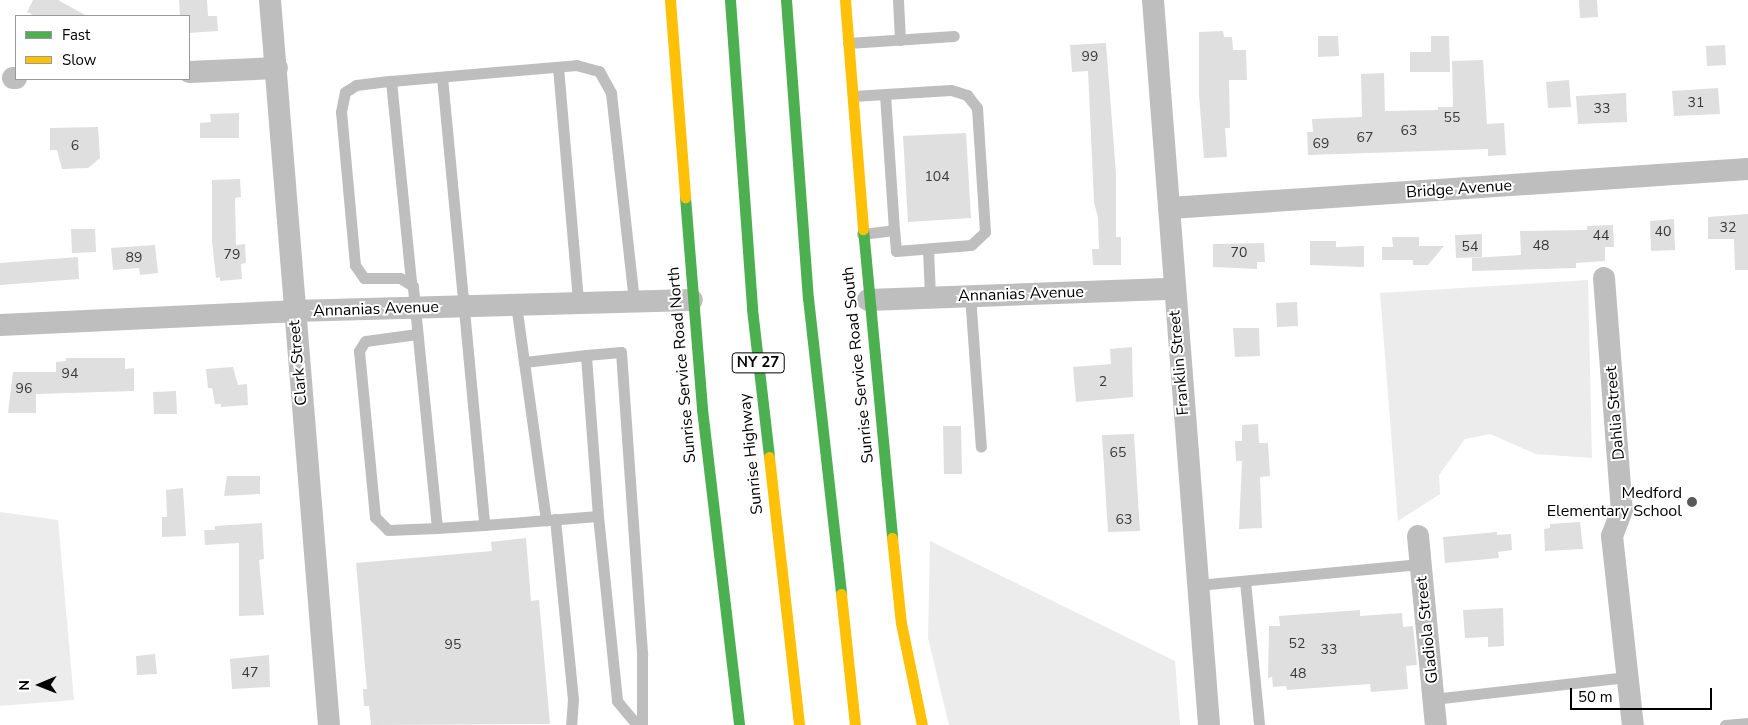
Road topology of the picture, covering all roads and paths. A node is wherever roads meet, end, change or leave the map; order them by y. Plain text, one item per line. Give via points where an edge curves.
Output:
1 (270, 0) edge
2 (670, 0) edge
3 (730, 0) edge
4 (786, 0) edge
5 (845, 0) edge
6 (898, 0) edge
7 (1153, 0) edge
8 (954, 36) dead end
9 (900, 40) junction
10 (848, 43) junction
11 (558, 67) junction
12 (277, 68) junction
13 (190, 72) edge
14 (442, 77) junction
15 (391, 81) junction
16 (885, 94) junction
17 (851, 97) junction
18 (1748, 169) edge
19 (1170, 208) junction
20 (894, 230) junction
21 (862, 234) junction
22 (928, 249) junction
23 (1604, 278) dead end
24 (411, 283) junction
25 (1173, 289) junction
26 (970, 295) junction
27 (930, 297) junction
28 (692, 300) junction
29 (868, 300) junction
30 (634, 301) junction
31 (578, 302) junction
32 (516, 304) junction
33 (464, 306) junction
34 (415, 308) junction
35 (294, 311) junction
36 (0, 325) edge
37 (417, 334) junction
38 (586, 355) junction
39 (524, 362) junction
40 (981, 447) dead end
41 (598, 516) junction
42 (550, 520) junction
43 (484, 525) junction
44 (437, 528) junction
45 (1418, 536) dead end
46 (1420, 564) junction
47 (1245, 581) junction
48 (1198, 585) junction
49 (1628, 677) junction
50 (1433, 699) junction
51 (1748, 723) edge
52 (329, 725) edge
53 (571, 725) edge
54 (637, 725) edge
55 (642, 725) edge
56 (739, 725) edge
57 (799, 725) edge
58 (855, 725) edge
59 (922, 725) edge
60 (1209, 725) edge
61 (1259, 725) edge
62 (1436, 725) edge
63 (1633, 725) edge
64 (1725, 725) edge

1 - 12 street, Clark Street
2 - 28 main road, Sunrise Service Road North
3 - 57 main road, Sunrise Highway / NY 27 via 752,309
4 - 58 main road via 809,307
5 - 10 main road, Sunrise Service Road South
6 - 9 lane
7 - 19 street, Franklin Street
8 - 9 lane
9 - 10 lane
10 - 17 main road, Sunrise Service Road South
11 - 14 lane
11 - 30 lane via 593,67 604,76 609,87
11 - 31 lane
12 - 13 street
12 - 35 street, Clark Street
14 - 15 lane
14 - 33 lane
15 - 24 lane
15 - 24 lane via 356,85 345,92 340,102 355,265 364,278 400,278
16 - 17 lane
16 - 20 lane
16 - 22 lane via 951,90 967,95 977,108 985,232 971,246
17 - 21 main road, Sunrise Service Road South
18 - 19 street, Bridge Avenue
19 - 25 street, Franklin Street
20 - 21 lane
20 - 22 lane via 896,251
21 - 29 main road, Sunrise Service Road South
22 - 27 lane
23 - 49 street, Dahlia Street via 1622,510 1612,536
24 - 34 lane
25 - 26 street, Annanias Avenue
25 - 48 street, Franklin Street
26 - 27 street, Annanias Avenue
26 - 40 lane
27 - 29 street, Annanias Avenue
28 - 30 street, Annanias Avenue
28 - 56 main road, Sunrise Service Road North
29 - 59 main road, Sunrise Service Road South via 901,624
30 - 31 street, Annanias Avenue
31 - 32 street, Annanias Avenue
32 - 33 street, Annanias Avenue
32 - 39 lane
33 - 34 street, Annanias Avenue
33 - 43 lane
34 - 35 street, Annanias Avenue
34 - 37 lane
35 - 36 street, Annanias Avenue
35 - 52 street, Clark Street
37 - 44 lane
37 - 44 lane via 365,341 359,351 375,517 388,530
38 - 39 lane
38 - 41 lane
38 - 55 lane via 621,352 642,655
39 - 42 lane
41 - 42 lane
41 - 54 lane via 616,701
42 - 43 lane
42 - 53 lane via 572,699
43 - 44 lane
45 - 46 street, Gladiola Street
46 - 47 lane
46 - 50 street, Gladiola Street
47 - 48 lane
47 - 61 lane
48 - 60 street, Franklin Street
49 - 50 lane
49 - 63 street, Dahlia Street
50 - 62 street, Gladiola Street
51 - 64 lane

